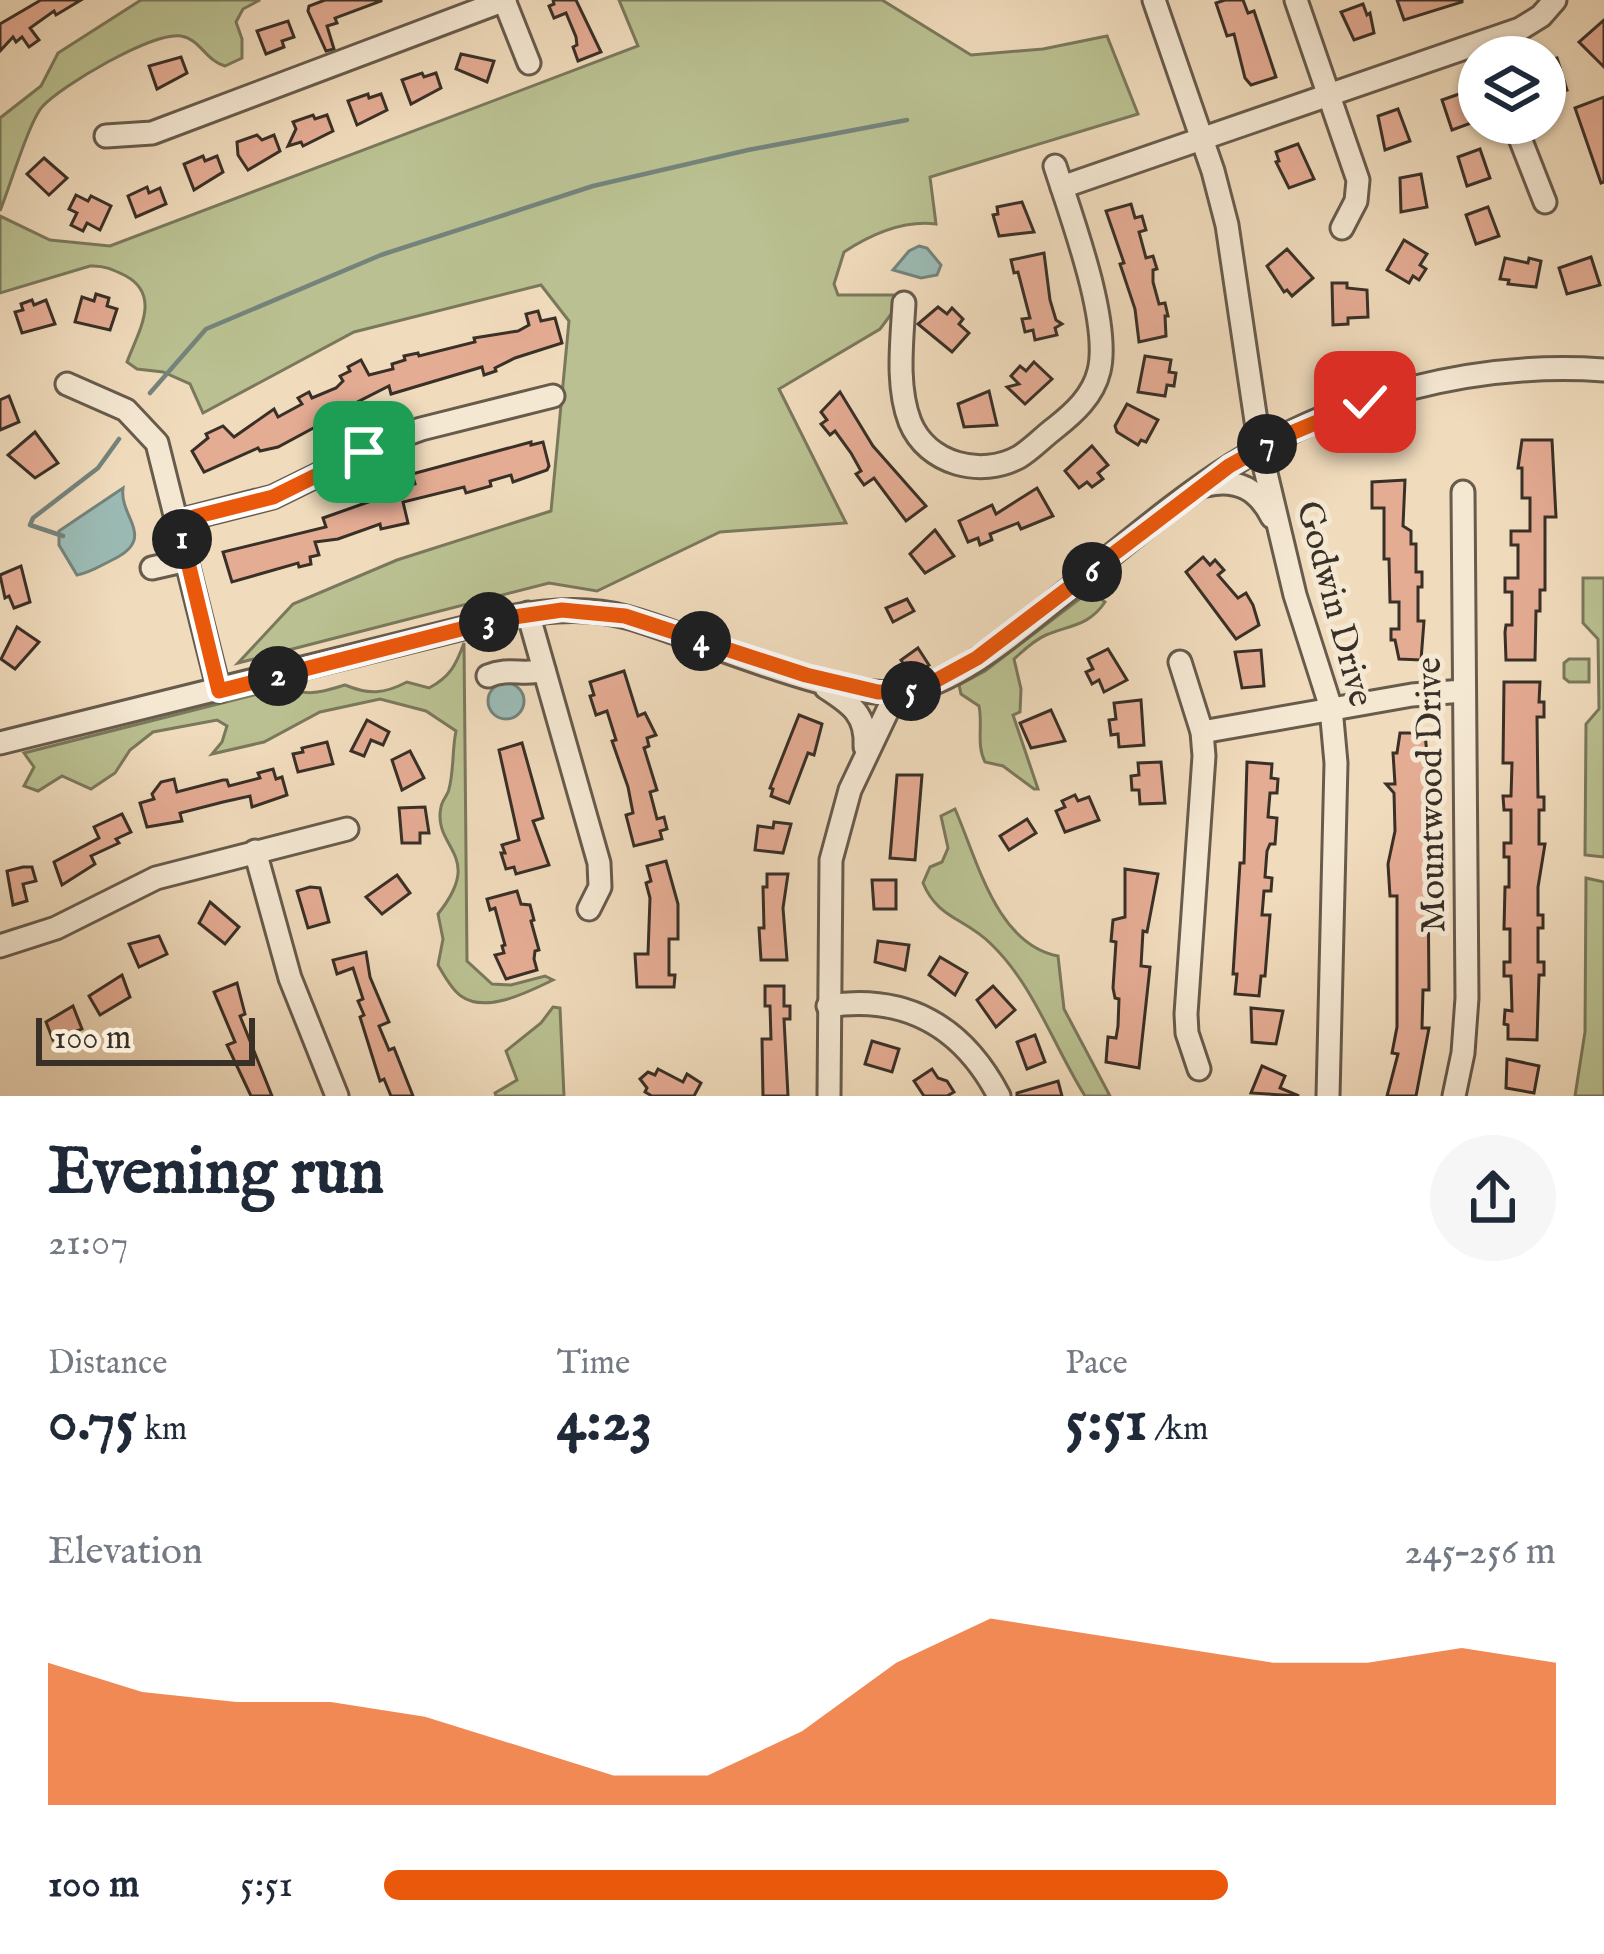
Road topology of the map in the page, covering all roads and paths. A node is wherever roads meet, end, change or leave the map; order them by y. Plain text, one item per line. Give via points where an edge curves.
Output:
1 (505, 0) edge
2 (1154, 0) edge
3 (1296, 0) edge
4 (1555, 0) edge
5 (1510, 36) edge
6 (1458, 58) edge
7 (529, 63) dead end
8 (1330, 96) junction
9 (106, 136) dead end
10 (1202, 140) junction
11 (1522, 144) edge
12 (1545, 202) dead end
13 (1342, 228) dead end
14 (904, 303) dead end
15 (1604, 370) edge
16 (67, 384) dead end
17 (553, 396) dead end
18 (1260, 448) junction
19 (1199, 487) junction
20 (1463, 492) dead end
21 (178, 521) junction
22 (1281, 536) junction
23 (187, 560) junction
24 (152, 568) dead end
25 (528, 613) junction
26 (1180, 662) dead end
27 (544, 670) junction
28 (806, 675) junction
29 (488, 676) dead end
30 (219, 691) junction
31 (1463, 691) junction
32 (896, 693) junction
33 (1331, 708) junction
34 (1202, 732) junction
35 (0, 742) edge
36 (865, 754) junction
37 (346, 829) dead end
38 (255, 851) junction
39 (589, 909) dead end
40 (0, 946) edge
41 (828, 1006) junction
42 (1199, 1069) dead end
43 (337, 1096) edge
44 (830, 1096) edge
45 (998, 1096) edge
46 (1328, 1096) edge
47 (1454, 1096) edge

1 - 7 street
1 - 9 street via 152,134
2 - 10 street, Godwin Drive
3 - 8 street
4 - 5 street
6 - 8 street
8 - 10 street
8 - 13 street via 1358,180
10 - 14 street via 1058,177 1100,330 1099,374 1073,413 1019,457 974,467 927,446 910,423 904,386
10 - 18 street, Godwin Drive via 1227,225
11 - 12 street
15 - 18 street via 1512,371 1411,388
16 - 21 street via 120,406 148,429
17 - 21 street via 421,429 273,497
18 - 19 street
18 - 22 street, Godwin Drive
19 - 22 street via 1227,481 1250,490
19 - 32 street via 967,665
20 - 31 street, Mountwood Drive
21 - 23 street
22 - 33 street, Godwin Drive
23 - 24 street
23 - 30 street
25 - 27 street
25 - 28 street via 625,616
25 - 30 street
26 - 34 street
27 - 29 street
27 - 39 street via 599,863 600,887
28 - 32 street
28 - 36 street via 860,715
30 - 35 street
31 - 33 street
31 - 47 street, Mountwood Drive via 1467,998
32 - 36 street
33 - 34 street
33 - 46 street, Godwin Drive
34 - 42 street via 1186,1014
36 - 41 street via 831,860
37 - 38 street
38 - 40 street via 156,878
38 - 43 street via 290,978
41 - 44 street
41 - 45 street via 888,1006 935,1023 969,1049

